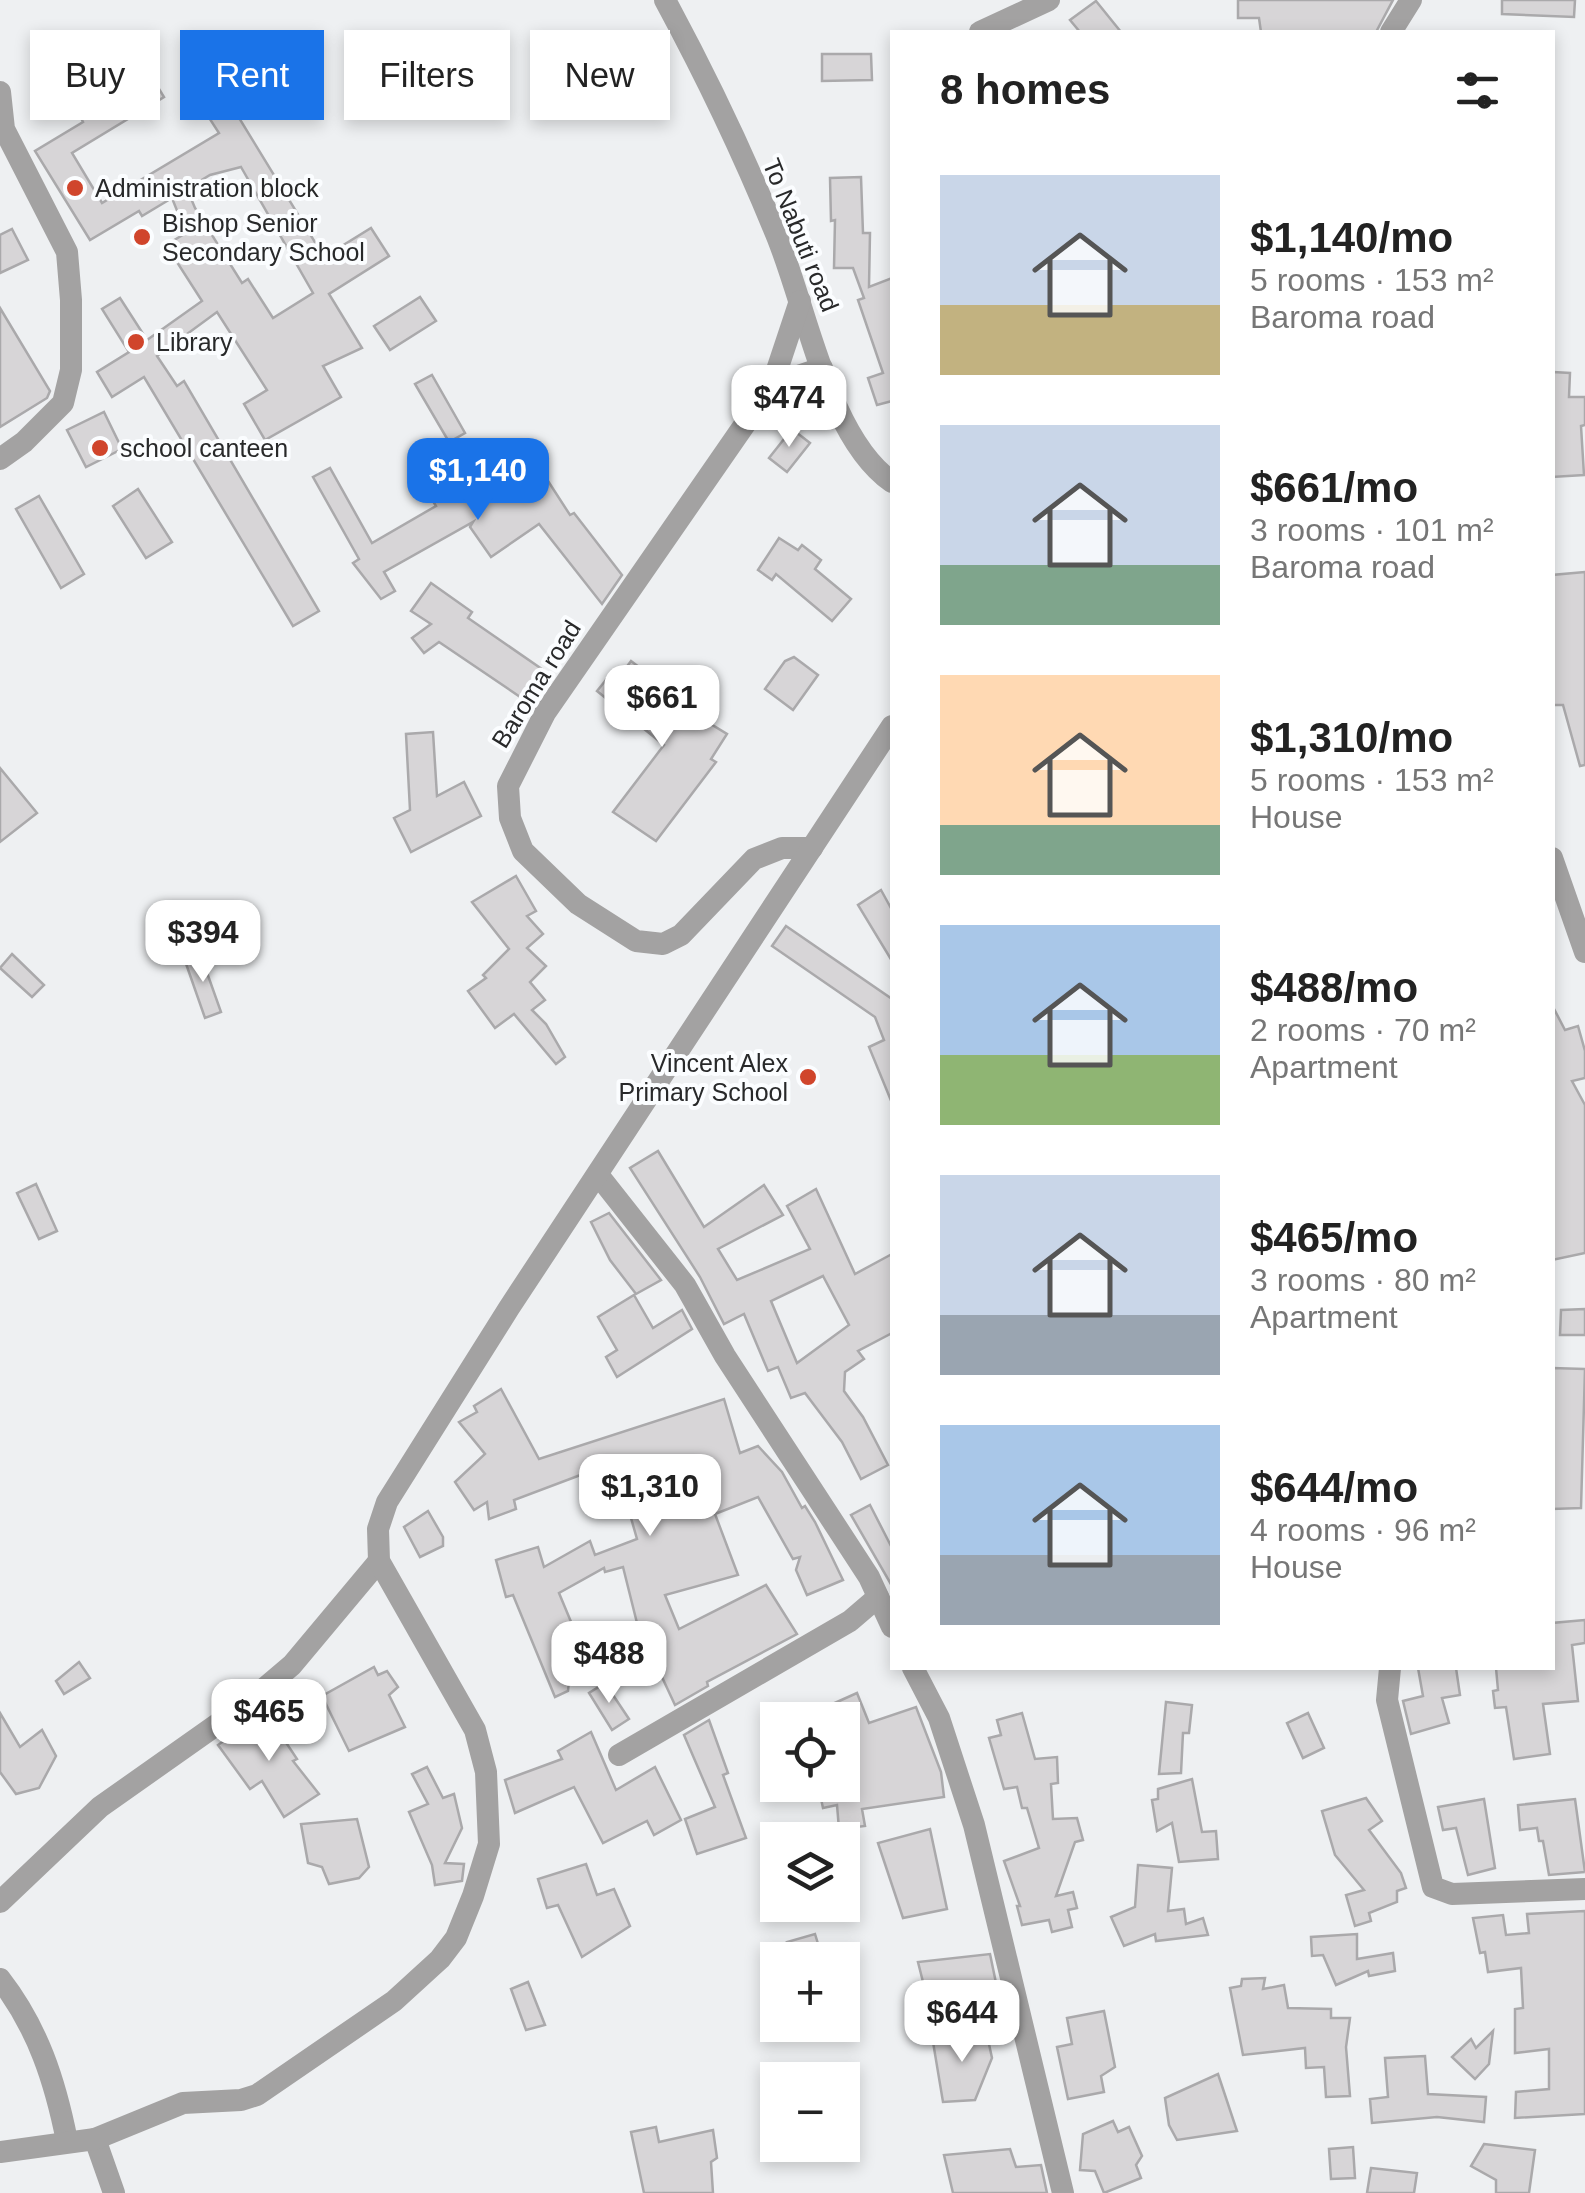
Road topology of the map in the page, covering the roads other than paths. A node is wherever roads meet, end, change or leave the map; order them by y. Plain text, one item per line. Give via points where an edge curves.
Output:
1 (666, 0) edge
2 (1049, 0) edge
3 (1412, 0) edge
4 (984, 30) edge
5 (1396, 30) edge
6 (0, 92) edge
7 (800, 301) junction
8 (822, 368) junction
9 (772, 385) junction
10 (0, 459) edge
11 (890, 480) edge
12 (890, 729) edge
13 (812, 848) junction
14 (1555, 876) edge
15 (1562, 917) edge
16 (1584, 946) edge
17 (599, 1176) junction
18 (379, 1561) junction
19 (878, 1597) junction
20 (890, 1623) edge
21 (914, 1670) edge
22 (1390, 1670) edge
23 (619, 1754) dead end
24 (1585, 1889) edge
25 (0, 1902) edge
26 (0, 1979) edge
27 (95, 2138) junction
28 (67, 2141) junction
29 (0, 2152) edge
30 (114, 2193) edge
31 (1063, 2193) edge

1 - 7 street, To Nabuti road via 774,226
2 - 4 street
3 - 5 street
6 - 10 street via 4,129 67,252 72,300 71,370 62,403
7 - 8 street, To Nabuti road
7 - 9 street, Baroma road
8 - 9 street
8 - 11 street, To Nabuti road via 860,452
9 - 13 street, Baroma road via 545,713 508,786 510,818 523,852 578,904 636,941 663,944 681,936 754,860 782,848
12 - 13 street
13 - 17 street
14 - 15 street
15 - 16 street
17 - 18 street via 387,1502 378,1529
17 - 19 street via 685,1286
18 - 25 street via 292,1664 100,1807
18 - 27 street via 475,1730 482,1754 489,1844 456,1938 394,2001 257,2095 182,2103
19 - 20 street
19 - 23 street via 850,1621
21 - 31 street via 939,1718 974,1825
22 - 24 street via 1387,1700 1433,1887 1452,1894
26 - 28 street via 42,2048
27 - 28 street
27 - 30 street
28 - 29 street

